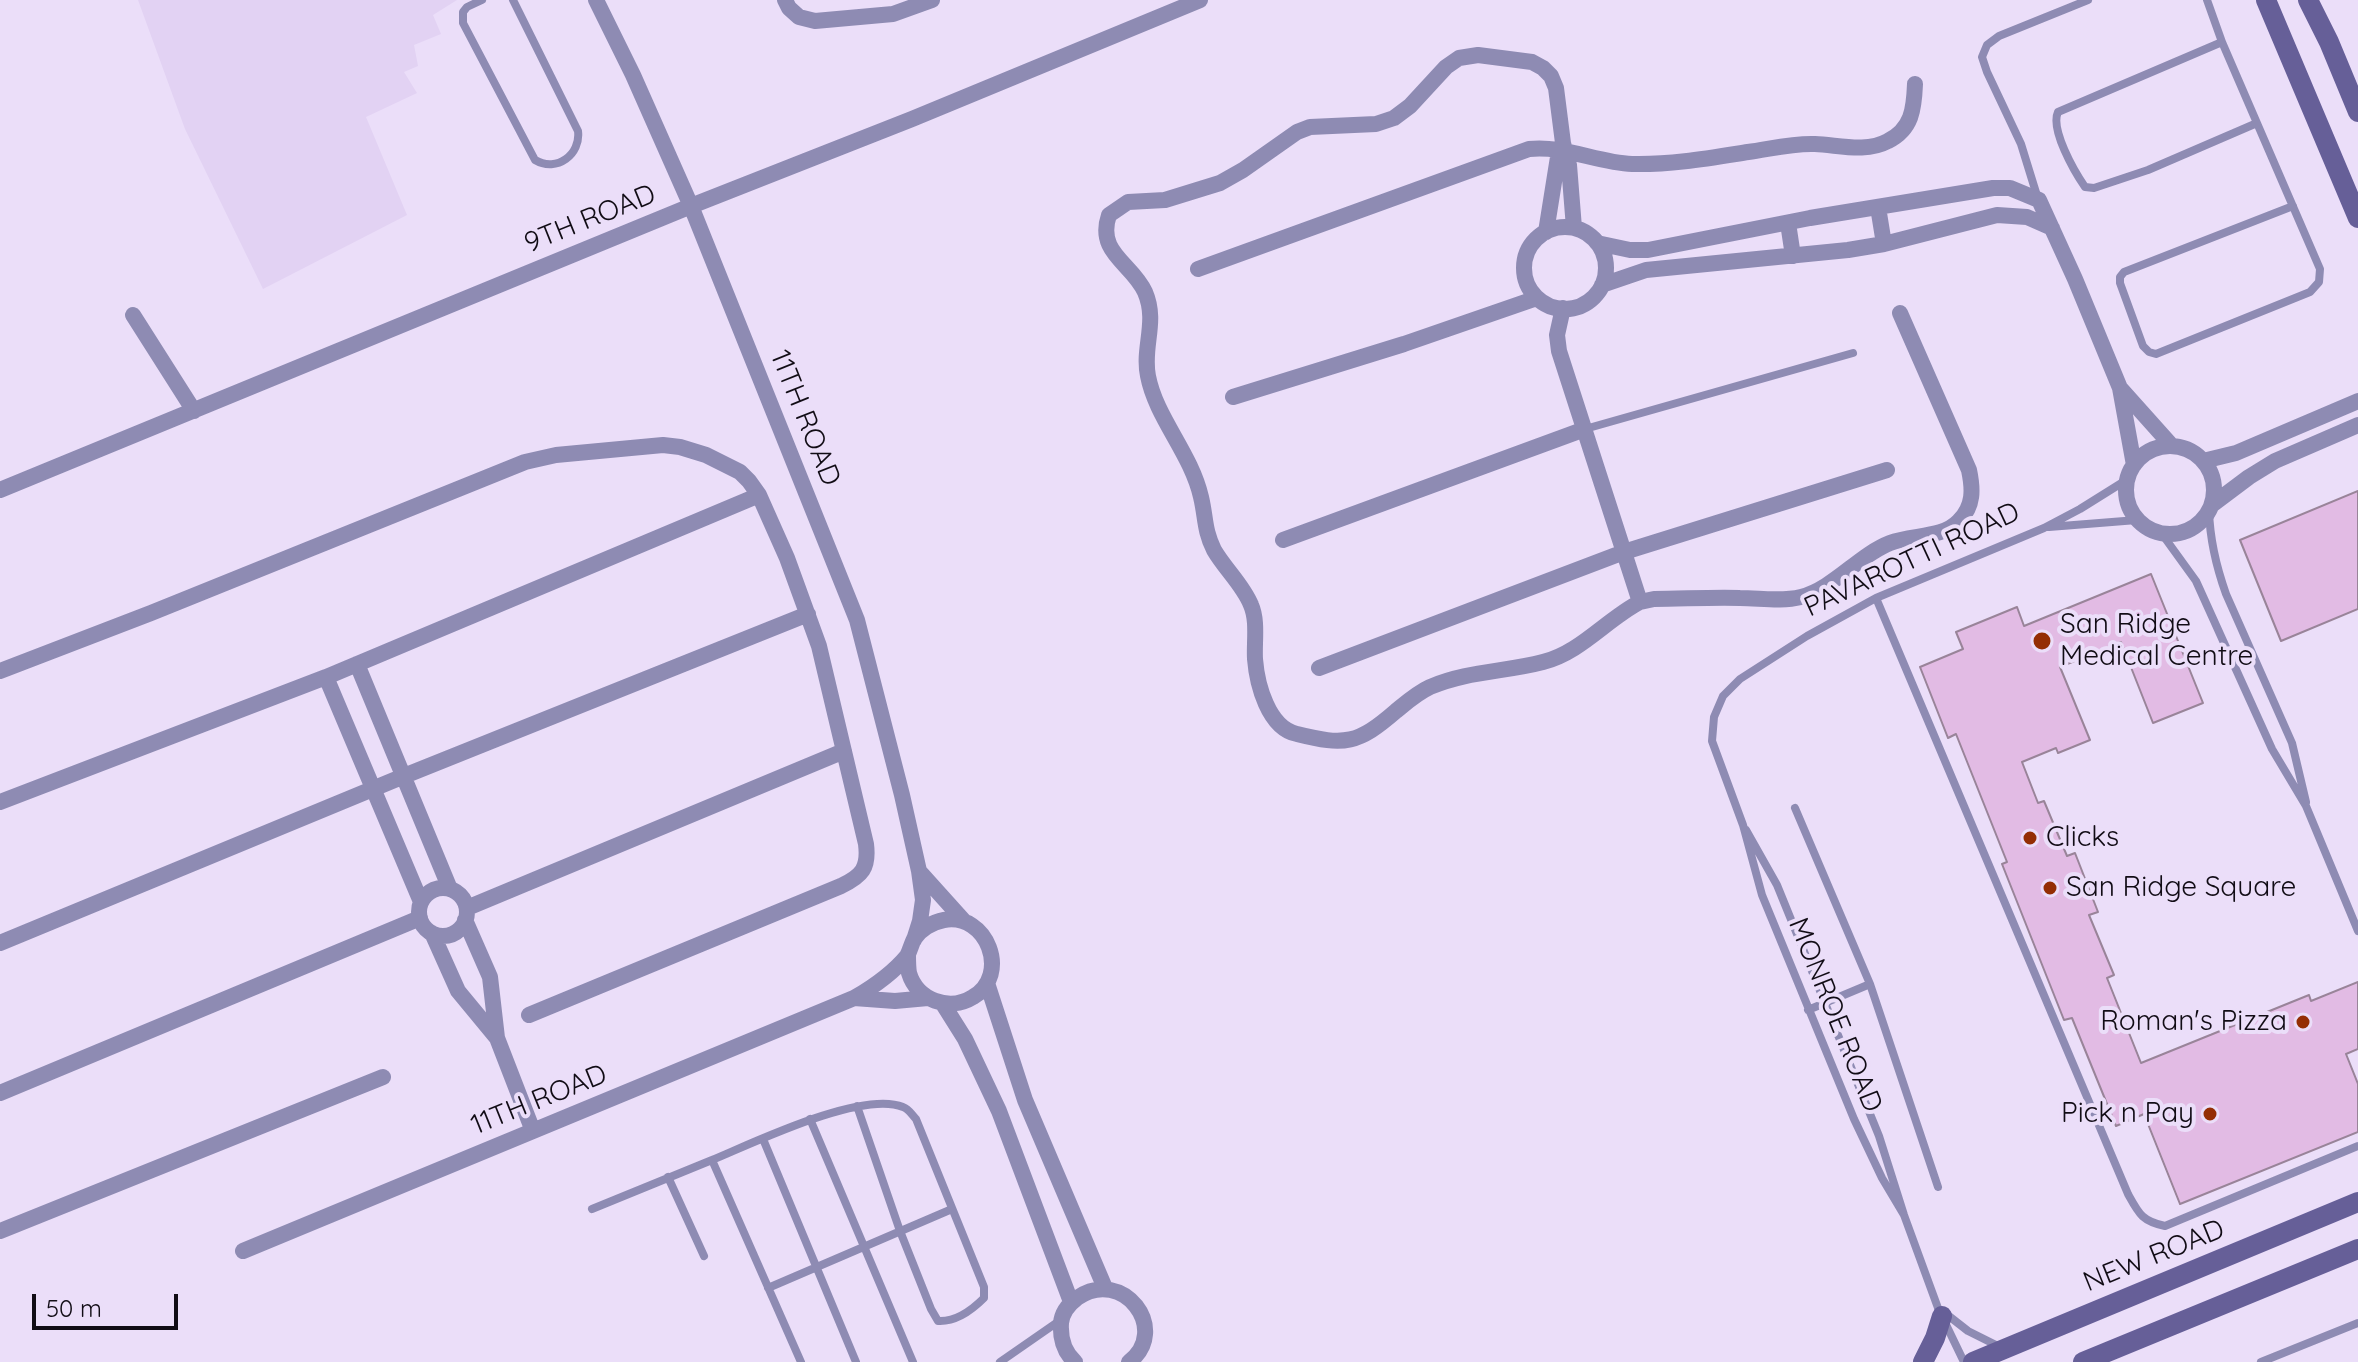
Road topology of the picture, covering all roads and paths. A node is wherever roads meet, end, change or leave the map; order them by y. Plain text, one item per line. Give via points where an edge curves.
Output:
1 (482, 0) edge
2 (513, 0) edge
3 (596, 0) edge
4 (785, 0) edge
5 (932, 0) edge
6 (1200, 0) edge
7 (2088, 0) edge
8 (2207, 0) edge
9 (2266, 0) edge
10 (2308, 0) edge
11 (2222, 42) junction
12 (1915, 84) dead end
13 (2358, 112) edge
14 (2257, 123) junction
15 (1563, 149) junction
16 (1959, 194) junction
17 (2039, 200) junction
18 (691, 206) junction
19 (2293, 206) junction
20 (1878, 207) junction
21 (2358, 218) edge
22 (1966, 222) junction
23 (1788, 223) junction
24 (1574, 228) junction
25 (2052, 228) junction
26 (1546, 232) junction
27 (1597, 243) junction
28 (1884, 244) junction
29 (1793, 256) junction
30 (1198, 269) dead end
31 (1602, 285) junction
32 (1537, 298) junction
33 (1563, 308) junction
34 (1900, 313) dead end
35 (133, 315) dead end
36 (1853, 353) dead end
37 (2120, 388) junction
38 (1233, 397) dead end
39 (2358, 401) edge
40 (194, 411) junction
41 (2358, 425) edge
42 (1585, 429) junction
43 (2172, 446) junction
44 (2203, 461) junction
45 (1887, 470) dead end
46 (2131, 472) junction
47 (0, 490) edge
48 (759, 495) junction
49 (2211, 508) junction
50 (2137, 520) junction
51 (2044, 528) junction
52 (2162, 534) junction
53 (1283, 540) dead end
54 (1624, 552) junction
55 (1876, 598) junction
56 (1640, 602) junction
57 (808, 614) junction
58 (357, 664) junction
59 (1319, 668) dead end
60 (0, 671) edge
61 (326, 677) junction
62 (1723, 696) joint
63 (844, 751) junction
64 (404, 776) junction
65 (374, 788) junction
66 (0, 802) edge
67 (2306, 806) junction
68 (1795, 808) dead end
69 (1743, 825) junction
70 (919, 871) junction
71 (450, 889) junction
72 (420, 910) junction
73 (466, 914) junction
74 (964, 921) junction
75 (2358, 931) edge
76 (432, 933) junction
77 (0, 943) edge
78 (911, 947) junction
79 (987, 983) junction
80 (1870, 984) junction
81 (854, 998) junction
82 (935, 1001) junction
83 (1825, 1003) junction
84 (1808, 1010) junction
85 (529, 1015) dead end
86 (497, 1038) junction
87 (383, 1077) dead end
88 (0, 1093) edge
89 (857, 1106) junction
90 (810, 1119) junction
91 (533, 1131) junction
92 (763, 1139) junction
93 (2358, 1146) edge
94 (712, 1160) junction
95 (668, 1177) junction
96 (1938, 1187) dead end
97 (2358, 1202) edge
98 (592, 1209) dead end
99 (952, 1209) junction
100 (1904, 1215) junction
101 (0, 1231) edge
102 (900, 1231) junction
103 (863, 1247) junction
104 (2358, 1249) edge
105 (243, 1251) dead end
106 (704, 1256) dead end
107 (815, 1267) junction
108 (768, 1288) junction
109 (1105, 1288) junction
110 (1071, 1302) junction
111 (1940, 1312) junction
112 (1062, 1319) junction
113 (2358, 1323) edge
114 (1143, 1342) junction
115 (2003, 1349) junction
116 (801, 1362) edge
117 (856, 1362) edge
118 (913, 1362) edge
119 (1000, 1362) edge
120 (1075, 1362) edge
121 (1129, 1362) edge
122 (1146, 1362) edge
123 (1923, 1362) edge
124 (1964, 1362) edge
125 (1973, 1362) edge
126 (2083, 1362) edge
127 (2261, 1362) edge

1 - 2 lane via 467,7 462,17 535,160 551,165 574,152 578,131
3 - 18 street, 11TH ROAD
4 - 5 street via 799,17 815,21 893,14
6 - 18 street, 9TH ROAD
7 - 17 lane via 1999,36 1982,57 2021,144
8 - 11 lane
9 - 21 main road
10 - 13 main road
11 - 14 lane
11 - 14 lane via 2058,112 2057,131 2078,177 2085,187 2094,188
12 - 15 street via 1913,115 1905,128 1876,145 1803,144 1648,164 1606,161
14 - 19 lane
15 - 24 street
15 - 26 street
15 - 30 street via 1518,153
15 - 56 street via 1556,88 1543,68 1478,55 1459,58 1394,118 1297,132 1220,183 1165,200 1128,202 1109,215 1105,235 1109,248 1145,291 1152,324 1146,357 1151,390 1190,463 1215,550 1253,608 1255,660 1267,705 1292,733 1334,741 1360,738 1429,688 1454,678 1544,662
16 - 17 street via 2010,188
16 - 20 street
16 - 22 street
17 - 25 street
18 - 40 street, 9TH ROAD
18 - 70 street, 11TH ROAD via 857,620
19 - 19 lane via 2124,272 2120,283 2143,346 2156,354 2310,292 2319,282 2320,269
20 - 23 street
20 - 28 street
22 - 25 street via 2015,215
22 - 28 street
23 - 27 street via 1648,250
23 - 29 street
24 - 26 street
24 - 27 street
25 - 37 street
26 - 32 street via 1529,247 1524,268
27 - 31 street via 1605,264
28 - 29 street
29 - 31 street via 1646,270
31 - 33 street via 1586,303
32 - 33 street
32 - 38 street
33 - 42 street via 1557,342
34 - 56 street via 1969,470 1973,498 1958,523 1887,544 1802,597
35 - 40 street
36 - 42 lane
37 - 43 street
37 - 46 street
39 - 44 street via 2236,453
40 - 47 street, 9TH ROAD
41 - 49 street via 2275,461
42 - 53 street
42 - 54 street
43 - 44 street
43 - 46 street via 2144,455
44 - 49 street via 2214,481
45 - 54 street
46 - 50 street via 2126,494
46 - 51 lane, PAVAROTTI ROAD via 2089,504
48 - 57 street
48 - 58 street
48 - 60 street via 740,472 680,447 541,458
49 - 52 street via 2189,530
49 - 67 lane via 2217,569 2292,743
50 - 51 lane, PAVAROTTI ROAD
50 - 52 street
51 - 55 lane, PAVAROTTI ROAD
52 - 67 lane via 2196,581 2272,749
54 - 56 street
54 - 59 street
55 - 62 lane, PAVAROTTI ROAD via 1762,663
55 - 93 lane via 2140,1216 2165,1226
57 - 63 street
57 - 64 street
58 - 61 street
58 - 64 street
61 - 65 street
61 - 66 street
62 - 69 lane, MONROE ROAD via 1712,741
63 - 73 street
63 - 85 street via 868,858 854,880
64 - 65 street
64 - 71 street
65 - 72 street
65 - 77 street
67 - 75 lane
68 - 80 lane
69 - 83 lane, MONROE ROAD via 1777,885
69 - 84 lane, MONROE ROAD via 1762,895
70 - 74 street, 11TH ROAD
70 - 78 street, 11TH ROAD via 923,900
71 - 72 street via 436,888 425,896
71 - 73 street via 462,896
72 - 76 street
72 - 88 street
73 - 76 street via 452,934
73 - 86 street via 490,977
74 - 78 street via 945,919 927,926
74 - 79 street via 990,946 993,965
76 - 86 street via 458,991
78 - 81 street, 11TH ROAD
78 - 82 street via 909,971 915,987
79 - 82 street via 960,1003
79 - 109 street via 1025,1100
80 - 83 lane
80 - 96 lane
81 - 82 street, 11TH ROAD
81 - 91 street, 11TH ROAD
82 - 110 street via 965,1039 999,1111
83 - 84 lane
83 - 100 lane, MONROE ROAD via 1879,1136
84 - 100 lane, MONROE ROAD via 1854,1119
86 - 91 street
87 - 101 street
89 - 90 lane
89 - 99 lane via 907,1108
89 - 102 lane
90 - 92 lane
90 - 103 lane
91 - 105 street, 11TH ROAD
92 - 94 lane
92 - 107 lane
94 - 95 lane
94 - 108 lane
95 - 98 lane
95 - 106 lane
97 - 115 main road, NEW ROAD
99 - 102 lane
99 - 102 lane via 984,1298 949,1321 938,1321 931,1309
100 - 111 lane, MONROE ROAD
102 - 103 lane
103 - 107 lane
103 - 118 lane
104 - 126 main road
107 - 108 lane
107 - 117 lane
108 - 116 lane
109 - 110 street via 1086,1291
109 - 114 street via 1123,1293 1137,1306 1144,1323
110 - 112 street
111 - 115 lane
111 - 123 main road
111 - 124 lane, MONROE ROAD
112 - 119 lane
112 - 120 street via 1061,1338
113 - 127 lane
114 - 121 street
114 - 122 street
115 - 125 main road, NEW ROAD

